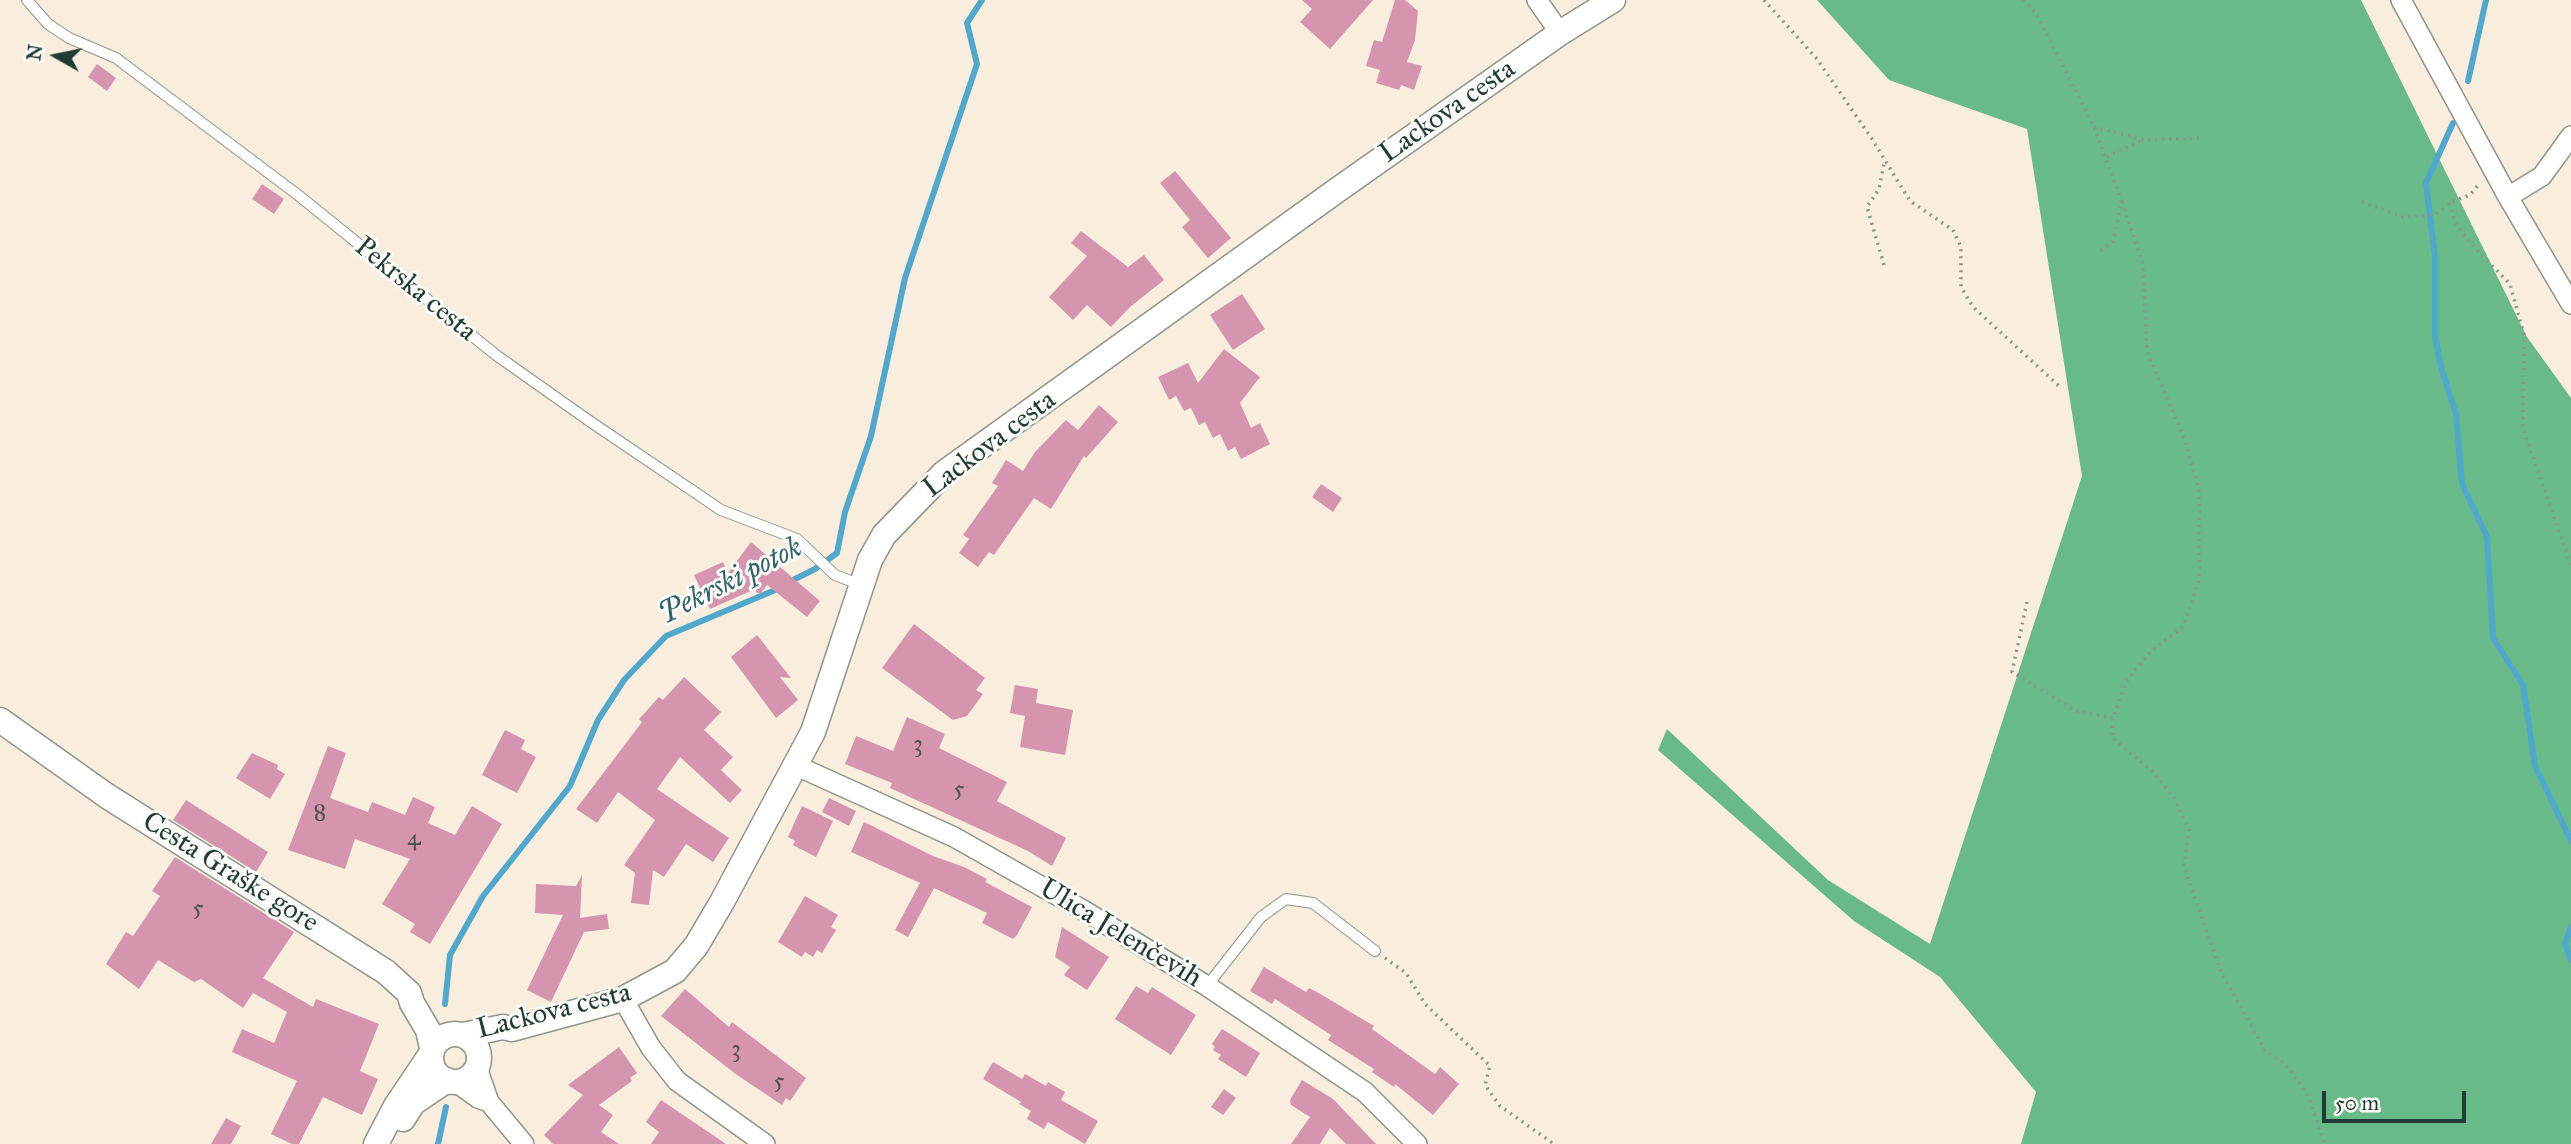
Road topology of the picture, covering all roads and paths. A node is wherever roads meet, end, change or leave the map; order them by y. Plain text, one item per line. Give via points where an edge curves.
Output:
1 (27, 0) edge
2 (1537, 0) edge
3 (1613, 0) edge
4 (1764, 0) edge
5 (2023, 0) edge
6 (2401, 0) edge
7 (1560, 33) junction
8 (2094, 127) junction
9 (2571, 136) edge
10 (2199, 138) dead end
11 (2144, 140) junction
12 (2107, 157) junction
13 (1885, 164) junction
14 (2486, 176) dead end
15 (2508, 197) junction
16 (2122, 202) junction
17 (2362, 202) dead end
18 (2449, 203) junction
19 (2098, 253) dead end
20 (1884, 265) dead end
21 (2571, 304) edge
22 (2059, 386) dead end
23 (2571, 566) edge
24 (861, 585) junction
25 (2026, 602) dead end
26 (2113, 718) junction
27 (0, 720) edge
28 (797, 766) junction
29 (1375, 951) joint
30 (1206, 986) junction
31 (410, 993) junction
32 (623, 999) junction
33 (512, 1029) junction
34 (458, 1035) junction
35 (432, 1051) junction
36 (478, 1062) junction
37 (451, 1081) junction
38 (489, 1102) junction
39 (376, 1144) edge
40 (388, 1144) edge
41 (524, 1144) edge
42 (765, 1144) edge
43 (1417, 1144) edge
44 (1555, 1144) edge
45 (2325, 1144) edge

1 - 24 lane, Pekrska cesta via 58,31 116,58 298,195 496,355 588,421 721,510 797,539 835,575
2 - 7 street
3 - 7 street, Lackova cesta
4 - 13 path via 1817,60
5 - 8 path via 2036,13
6 - 15 street
7 - 24 street, Lackova cesta via 944,473 884,535
8 - 11 path
8 - 12 path
9 - 15 street via 2542,176
10 - 11 path
11 - 12 path
12 - 16 path
13 - 20 path via 1879,189 1867,207
13 - 22 path via 1910,201 1953,230 1961,247 1961,287 1973,307
14 - 18 path via 2470,195
15 - 21 street
16 - 19 path via 2113,241
16 - 26 path via 2143,264 2147,351 2184,438 2199,489 2199,581 2183,627 2150,652 2126,682
17 - 18 path via 2403,217 2439,213
18 - 23 path via 2469,242 2510,285 2524,335 2523,428
24 - 28 street, Lackova cesta via 830,689
25 - 26 path via 2011,672 2077,711
26 - 45 path via 2112,738 2152,771 2174,798 2189,830 2184,867 2221,972 2265,1050 2286,1065 2308,1095
27 - 31 street, Cesta Graške gore via 107,796 386,972
28 - 30 street, Ulica Jelenčevih via 954,837
28 - 32 street, Lackova cesta via 696,946 675,971
29 - 30 lane via 1313,903 1286,899 1261,917
29 - 44 path via 1406,973 1425,1004 1490,1066 1485,1085 1500,1106
30 - 43 street, Ulica Jelenčevih via 1365,1092
31 - 34 street
31 - 35 street, Cesta Graške gore via 428,1030
32 - 33 street, Lackova cesta
32 - 42 street via 677,1082
33 - 34 street, Lackova cesta
33 - 36 street
34 - 35 street via 439,1040
34 - 36 street via 473,1041
35 - 37 street via 438,1073
35 - 39 street
36 - 37 street via 472,1076
36 - 38 street
37 - 38 street
37 - 40 street via 413,1103
38 - 41 street

